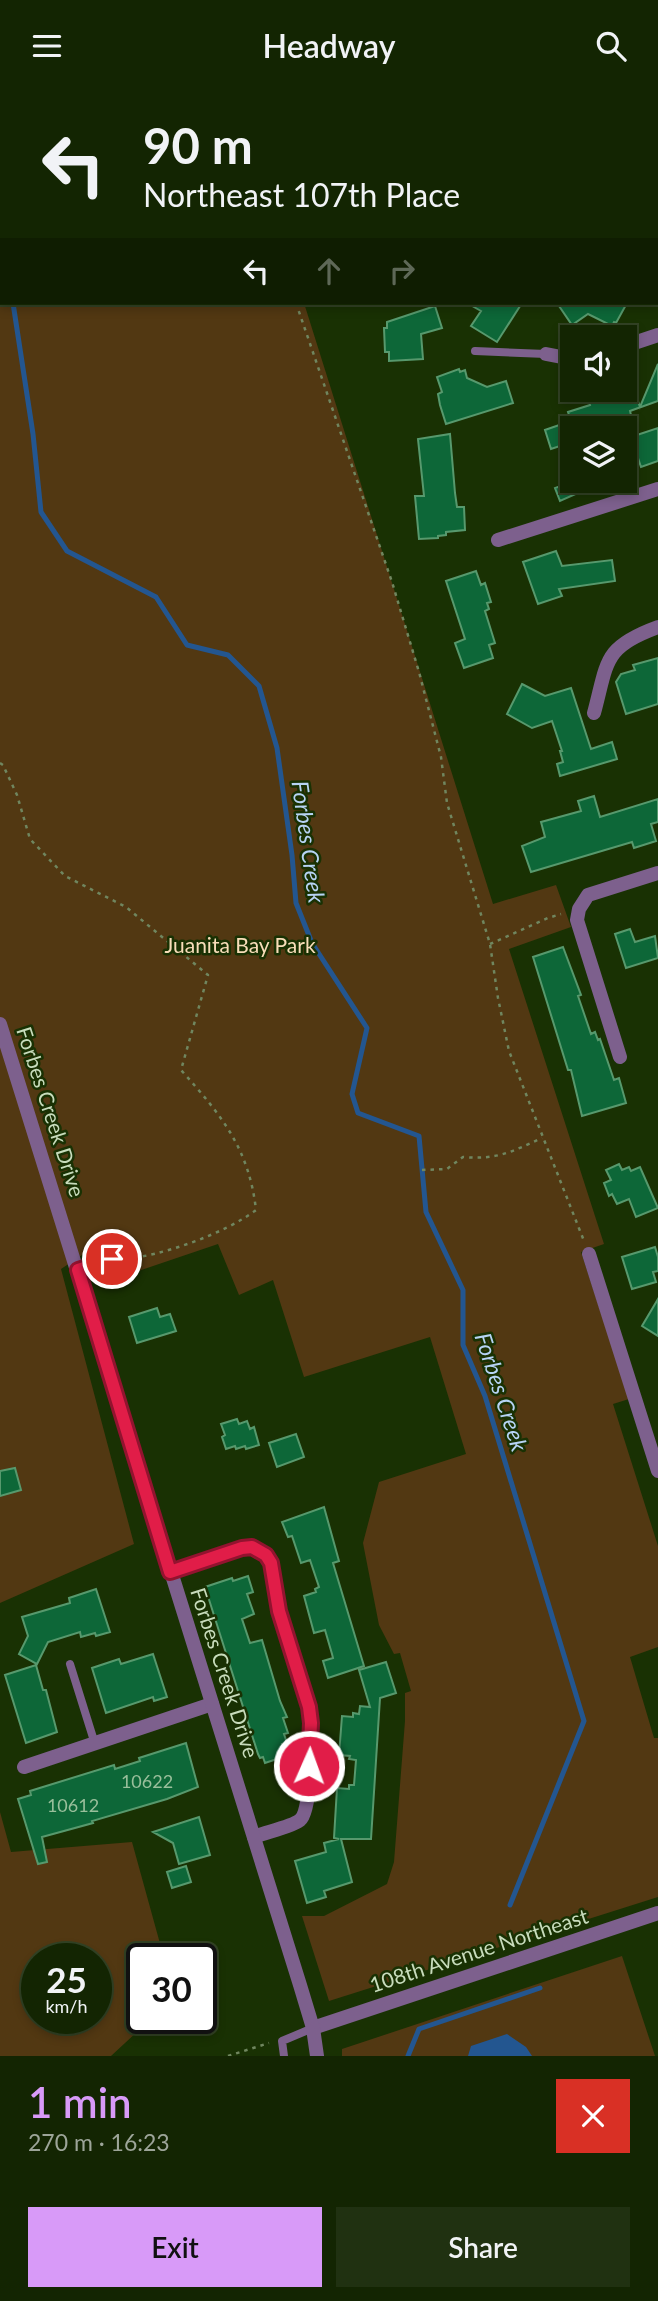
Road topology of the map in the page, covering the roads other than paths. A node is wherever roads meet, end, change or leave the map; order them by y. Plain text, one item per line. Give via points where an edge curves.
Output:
1 (658, 335) edge
2 (637, 342) edge
3 (475, 351) dead end
4 (546, 354) joint
5 (560, 357) edge
6 (658, 489) edge
7 (498, 540) dead end
8 (658, 627) edge
9 (594, 713) dead end
10 (658, 873) edge
11 (0, 1024) edge
12 (620, 1057) dead end
13 (589, 1254) road end
14 (112, 1259) road end
15 (78, 1270) junction
16 (658, 1471) edge
17 (170, 1572) junction
18 (70, 1664) dead end
19 (212, 1704) junction
20 (95, 1744) junction
21 (24, 1767) dead end
22 (254, 1837) junction
23 (658, 1913) edge
24 (313, 2028) junction
25 (284, 2056) edge
26 (317, 2056) edge

1 - 2 street
3 - 4 lane
4 - 5 street
6 - 7 street
8 - 9 street via 618,646 608,660
10 - 12 street via 589,895 579,909 577,920
11 - 15 street, Forbes Creek Drive
13 - 16 street
14 - 15 lane
15 - 17 street, Forbes Creek Drive
17 - 19 street, Forbes Creek Drive
17 - 22 street via 252,1547 271,1563 279,1611 309,1707 308,1808 300,1820
18 - 20 lane
19 - 20 street
19 - 22 street, Forbes Creek Drive
20 - 21 street
22 - 24 street, Forbes Creek Drive
23 - 24 street, 108th Avenue Northeast
24 - 25 lane via 282,2041
24 - 26 street, Forbes Creek Drive

